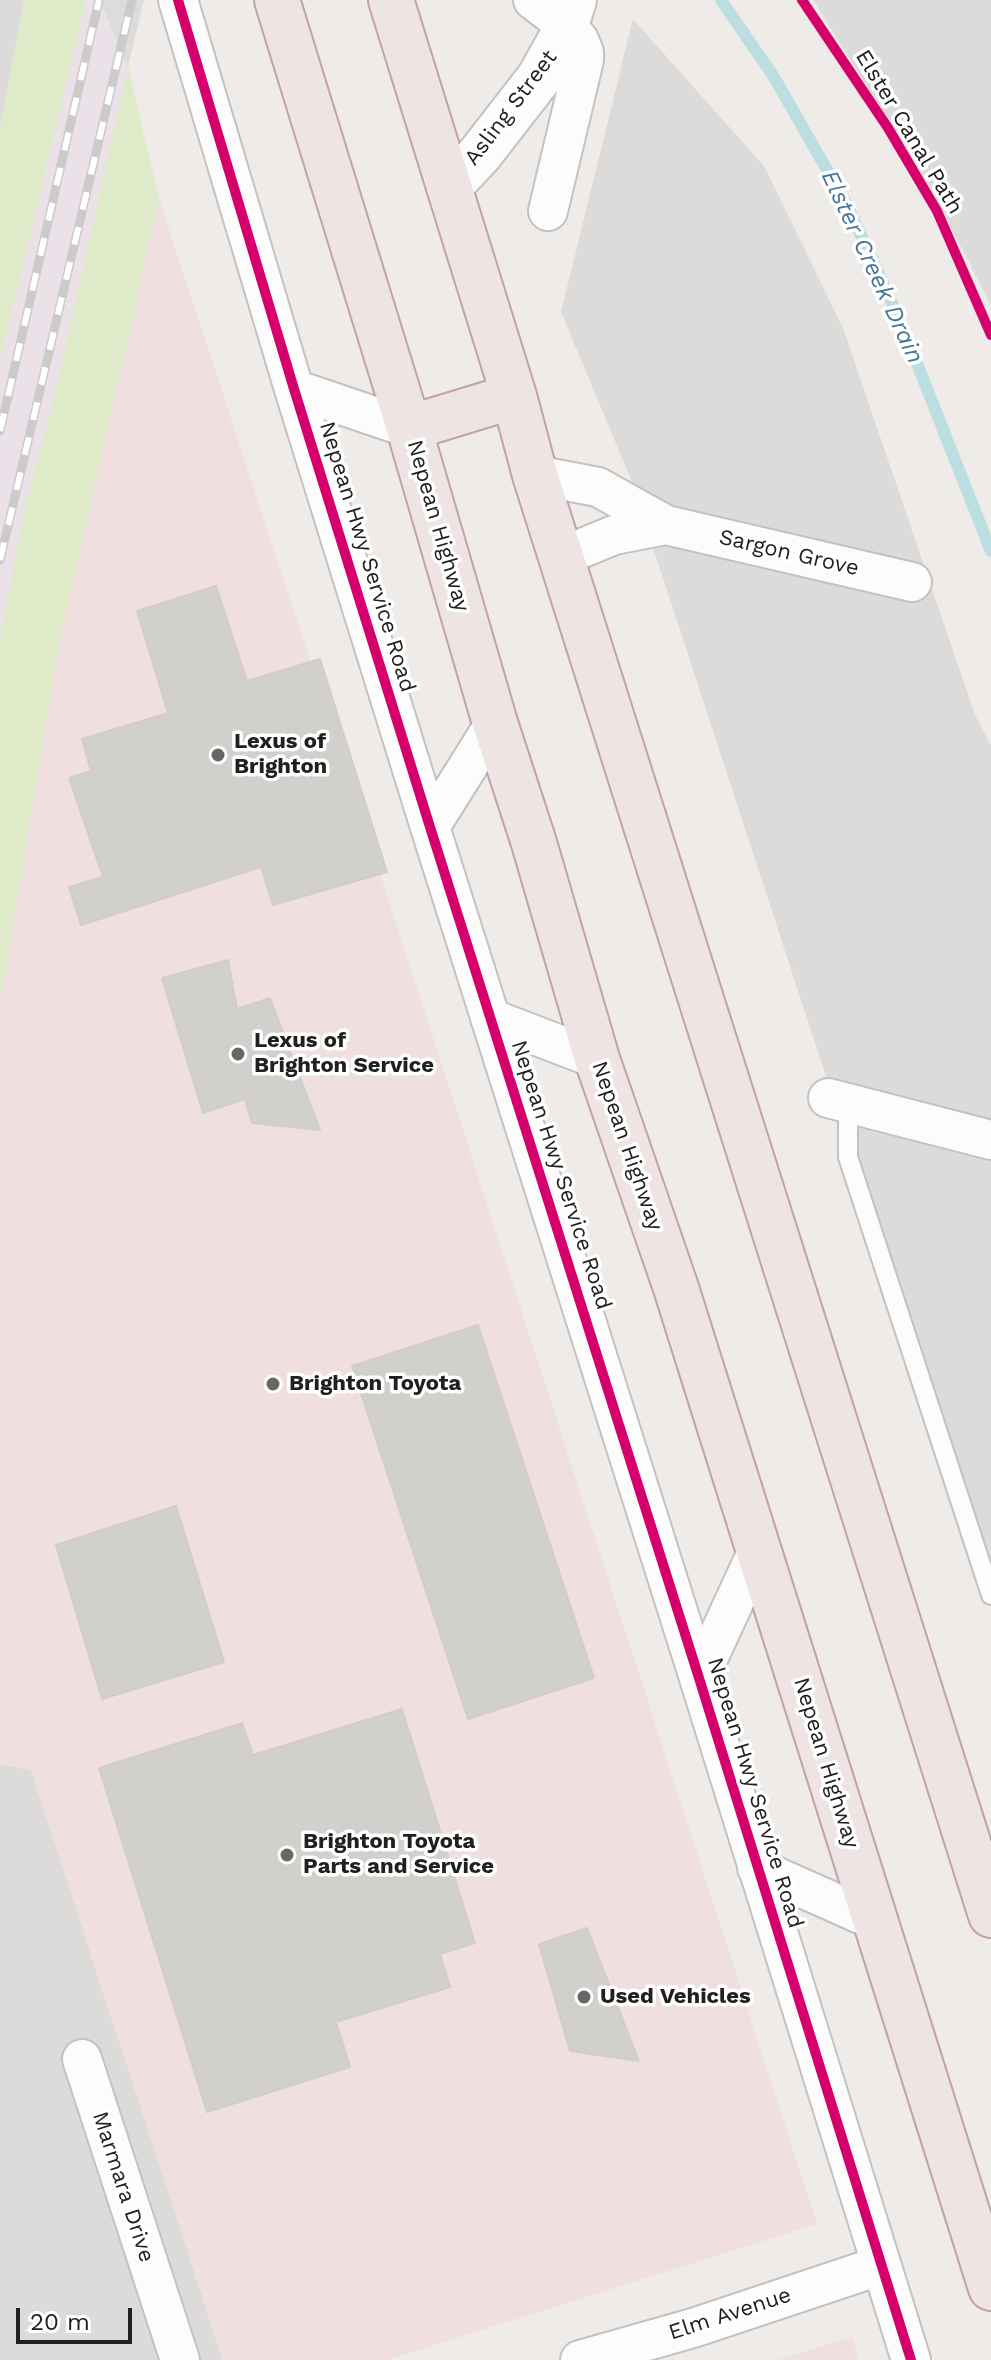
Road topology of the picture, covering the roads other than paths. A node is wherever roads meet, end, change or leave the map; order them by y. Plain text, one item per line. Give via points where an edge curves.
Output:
1 (178, 0) edge
2 (277, 0) edge
3 (391, 0) edge
4 (533, 0) edge
5 (571, 13) edge
6 (449, 187) junction
7 (548, 211) dead end
8 (294, 389) junction
9 (514, 396) junction
10 (409, 428) junction
11 (535, 475) junction
12 (666, 525) junction
13 (561, 557) junction
14 (912, 582) dead end
15 (495, 723) junction
16 (430, 827) junction
17 (490, 1018) junction
18 (597, 1059) junction
19 (838, 1101) joint
20 (991, 1140) edge
21 (759, 1548) junction
22 (991, 1595) edge
23 (699, 1678) junction
24 (757, 1868) junction
25 (991, 1915) edge
26 (876, 1921) junction
27 (82, 2059) dead end
28 (879, 2266) junction
29 (991, 2288) edge
30 (180, 2360) edge
31 (580, 2360) edge
32 (911, 2360) edge

1 - 8 street, Nepean Hwy Service Road
2 - 10 highway, Nepean Highway
3 - 6 highway
4 - 5 street, Asling Street
5 - 6 street, Asling Street via 539,78
5 - 7 street, Asling Street via 584,60
6 - 9 highway
8 - 10 street, Nepean Hwy Service Road
8 - 16 street, Nepean Hwy Service Road
9 - 10 highway
9 - 11 highway
10 - 15 highway, Nepean Highway
11 - 12 street, Sargon Grove via 598,487
11 - 13 highway
12 - 13 street, Sargon Grove via 614,535
12 - 14 street, Sargon Grove
13 - 25 highway
15 - 16 street
15 - 18 highway, Nepean Highway
16 - 17 street, Nepean Hwy Service Road
17 - 18 street, Nepean Hwy Service Road
17 - 23 street, Nepean Hwy Service Road
18 - 21 highway, Nepean Highway
19 - 20 street
19 - 22 lane via 848,1157
21 - 23 street, Nepean Hwy Service Road
21 - 26 highway, Nepean Highway
23 - 24 street, Nepean Hwy Service Road
24 - 26 street, Nepean Hwy Service Road
24 - 28 street, Nepean Hwy Service Road
26 - 29 highway, Nepean Highway
27 - 30 street, Marmara Drive
28 - 31 street, Elm Avenue
28 - 32 street, Nepean Hwy Service Road

